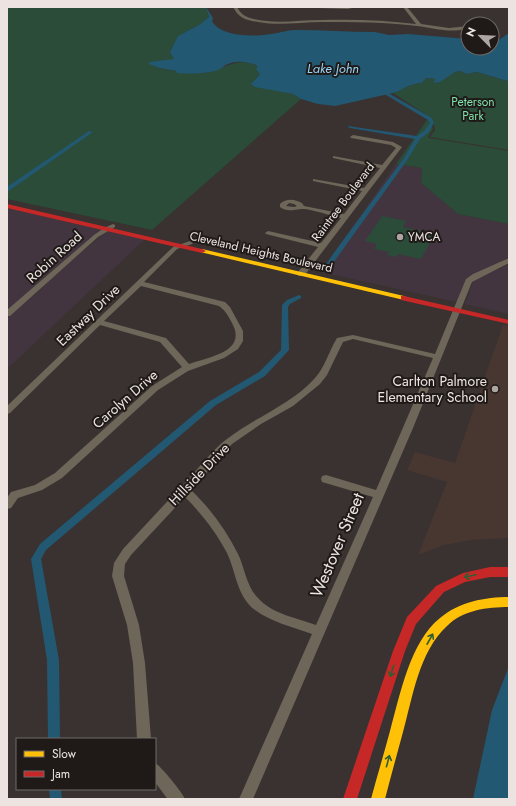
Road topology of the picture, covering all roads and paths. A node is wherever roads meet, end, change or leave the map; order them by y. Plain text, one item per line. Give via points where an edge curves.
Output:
1 (235, 7) edge
2 (288, 7) edge
3 (354, 7) edge
4 (405, 7) edge
5 (294, 18) junction
6 (419, 24) junction
7 (460, 29) edge
8 (353, 137) dead end
9 (335, 158) dead end
10 (384, 167) junction
11 (315, 180) dead end
12 (366, 190) junction
13 (7, 202) edge
14 (7, 206) edge
15 (301, 207) dead end
16 (28, 209) junction
17 (346, 217) junction
18 (110, 227) junction
19 (268, 233) dead end
20 (186, 245) junction
21 (324, 246) junction
22 (509, 260) edge
23 (303, 272) junction
24 (139, 283) junction
25 (459, 308) junction
26 (10, 312) edge
27 (509, 316) edge
28 (98, 322) junction
29 (509, 322) edge
30 (438, 357) junction
31 (188, 368) junction
32 (7, 411) edge
33 (326, 479) dead end
34 (183, 489) junction
35 (11, 494) edge
36 (378, 495) junction
37 (7, 505) edge
38 (509, 572) edge
39 (509, 602) edge
40 (319, 631) junction
41 (144, 738) edge
42 (156, 771) edge
43 (178, 799) edge
44 (246, 799) edge
45 (350, 799) edge
46 (378, 799) edge

1 - 5 street via 237,12 254,21
2 - 3 street
2 - 5 street
4 - 6 street
5 - 6 street
6 - 7 street
8 - 10 street, Raintree Boulevard via 394,144 398,147
9 - 10 street
10 - 12 street, Raintree Boulevard
11 - 12 street
12 - 17 street, Raintree Boulevard
13 - 16 main road, Cleveland Heights Boulevard
14 - 16 main road, Cleveland Heights Boulevard
15 - 17 street
16 - 18 main road, Cleveland Heights Boulevard
17 - 21 street, Raintree Boulevard
18 - 20 main road, Cleveland Heights Boulevard
18 - 26 street, Robin Road via 48,277
19 - 21 street
20 - 23 main road, Cleveland Heights Boulevard
20 - 24 street, Eastway Drive via 175,248
21 - 23 street, Raintree Boulevard
22 - 25 street, Westover Street via 473,278
23 - 25 main road, Cleveland Heights Boulevard
24 - 28 street, Eastway Drive
24 - 31 street, Carolyn Drive via 218,302 226,307 240,334 237,346 221,357
25 - 27 main road, Cleveland Heights Boulevard
25 - 29 main road, Cleveland Heights Boulevard
25 - 30 street, Westover Street
28 - 31 street via 163,340
28 - 32 street, Eastway Drive
30 - 34 street, Hillside Drive via 364,339 343,339 323,375 307,391 237,435
30 - 36 street, Westover Street
31 - 35 street, Carolyn Drive via 155,388 53,480 28,492
33 - 36 street
34 - 40 street via 218,528 248,594 255,603 274,614
34 - 41 street, Hillside Drive via 127,552 118,569 119,581 133,625 139,663
35 - 37 street, Carolyn Drive
36 - 40 street, Westover Street
38 -> 45 main road via 490,572 463,578 440,589 418,612 399,651
46 -> 39 main road via 416,664 437,627 453,615 477,605
40 - 44 street, Westover Street
42 - 43 street

